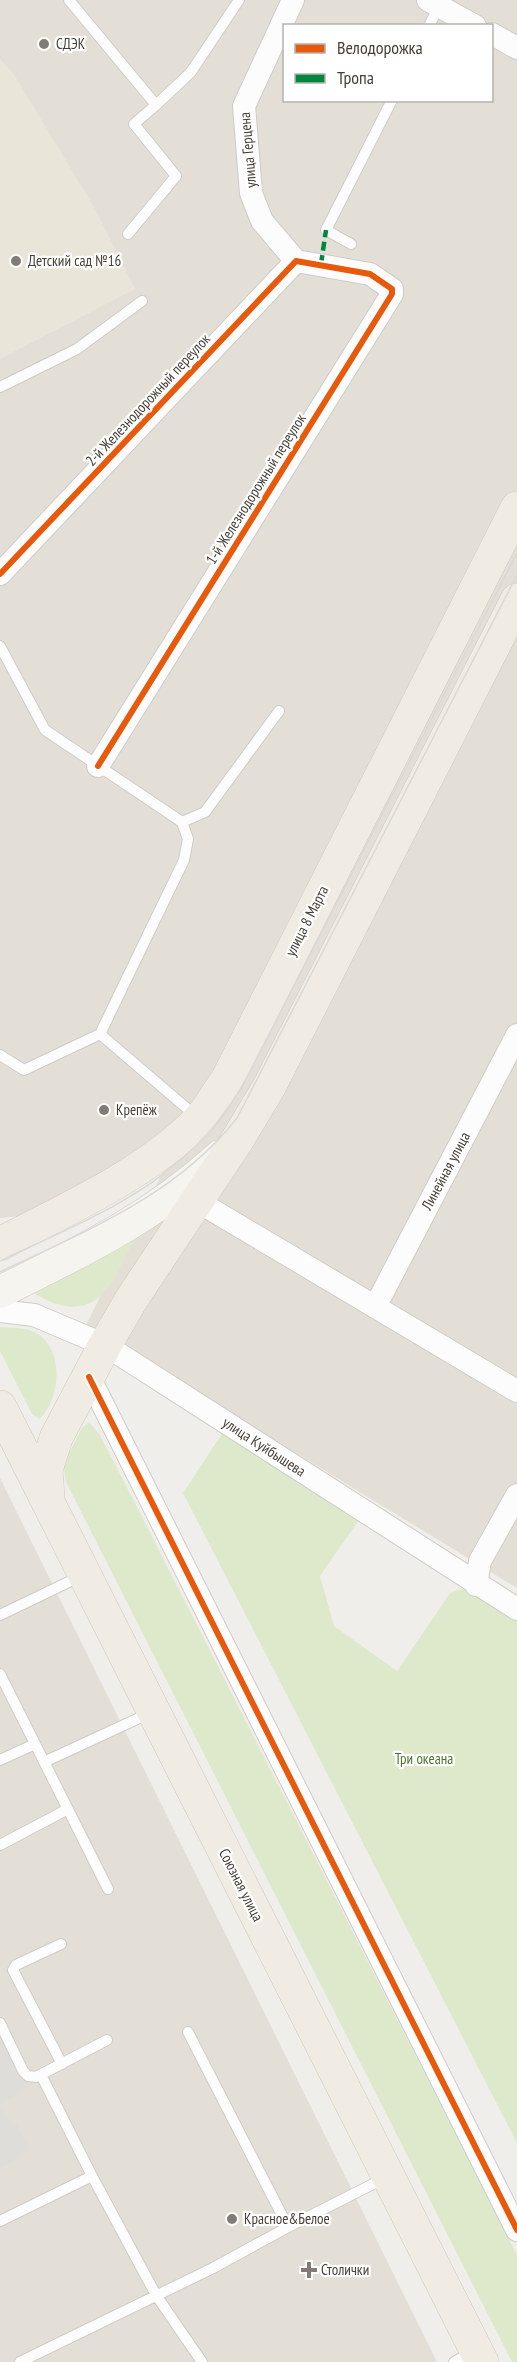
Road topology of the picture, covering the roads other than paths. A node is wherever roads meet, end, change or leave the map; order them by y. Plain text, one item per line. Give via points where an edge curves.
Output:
1 (69, 0) edge
2 (239, 0) edge
3 (293, 0) edge
4 (432, 11) edge
5 (469, 24) edge
6 (493, 35) edge
7 (517, 48) edge
8 (391, 102) edge
9 (156, 105) junction
10 (128, 234) dead end
11 (351, 244) dead end
12 (296, 261) junction
13 (142, 301) dead end
14 (0, 387) edge
15 (517, 508) edge
16 (0, 574) edge
17 (517, 600) edge
18 (0, 646) edge
19 (279, 711) dead end
20 (98, 766) junction
21 (182, 822) junction
22 (100, 1034) junction
23 (517, 1035) edge
24 (0, 1055) edge
25 (199, 1119) junction
26 (236, 1142) junction
27 (197, 1201) junction
28 (0, 1244) edge
29 (0, 1292) edge
30 (375, 1307) junction
31 (0, 1311) edge
32 (105, 1344) junction
33 (89, 1377) junction
34 (517, 1391) edge
35 (0, 1407) edge
36 (517, 1495) edge
37 (49, 1505) junction
38 (84, 1574) junction
39 (476, 1585) junction
40 (517, 1609) edge
41 (0, 1615) edge
42 (0, 1674) edge
43 (154, 1712) junction
44 (35, 1744) junction
45 (0, 1760) edge
46 (44, 1762) junction
47 (68, 1809) junction
48 (0, 1845) edge
49 (108, 1889) dead end
50 (61, 1944) dead end
51 (0, 2023) edge
52 (188, 2032) dead end
53 (108, 2040) dead end
54 (62, 2064) junction
55 (41, 2075) junction
56 (92, 2176) junction
57 (388, 2177) junction
58 (0, 2221) edge
59 (288, 2228) junction
60 (517, 2230) edge
61 (156, 2295) junction
62 (470, 2358) edge
63 (20, 2362) edge
64 (202, 2362) edge

1 - 9 lane
2 - 9 lane via 191,72
3 - 12 street, улица Герцена via 244,106 251,193 262,221
4 - 5 street
6 - 7 street
8 - 11 lane via 326,230
9 - 10 lane via 134,124 176,176
12 - 16 street, 2-й Железнодорожный переулок
12 - 20 street, 1-й Железнодорожный переулок via 370,274 386,283 392,294
13 - 14 lane via 77,349
15 - 25 main road, улица 8 Марта via 227,1080
17 - 26 main road via 279,1068
18 - 20 lane via 45,730
19 - 21 lane via 205,812
20 - 21 lane
21 - 22 lane via 188,839 184,860
22 - 24 lane via 24,1070
22 - 25 lane
23 - 30 street, Линейная улица
25 - 28 main road, улица 8 Марта via 174,1143 134,1171
26 - 27 main road
26 - 29 main road via 158,1208
27 - 30 street
27 - 32 main road
30 - 34 street
31 - 32 street, улица Куйбышева via 34,1315
32 - 33 main road
32 - 39 street, улица Куйбышева
33 - 37 main road via 48,1458
33 - 60 street
35 - 37 main road, Союзная улица
36 - 39 street via 480,1561
37 - 38 main road, Союзная улица
38 - 41 lane
38 - 43 main road, Союзная улица
39 - 40 street, улица Куйбышева
42 - 44 lane
43 - 46 lane
43 - 57 main road, Союзная улица
44 - 45 lane
44 - 46 lane
46 - 47 lane
47 - 48 lane
47 - 49 lane
50 - 54 lane via 16,1965 13,1971
51 - 55 lane via 23,2071 36,2078
52 - 59 lane
53 - 54 lane
54 - 55 lane
55 - 56 lane
56 - 58 lane
56 - 61 lane
57 - 59 lane
57 - 62 main road, Союзная улица
59 - 61 lane
61 - 63 lane
61 - 64 lane

